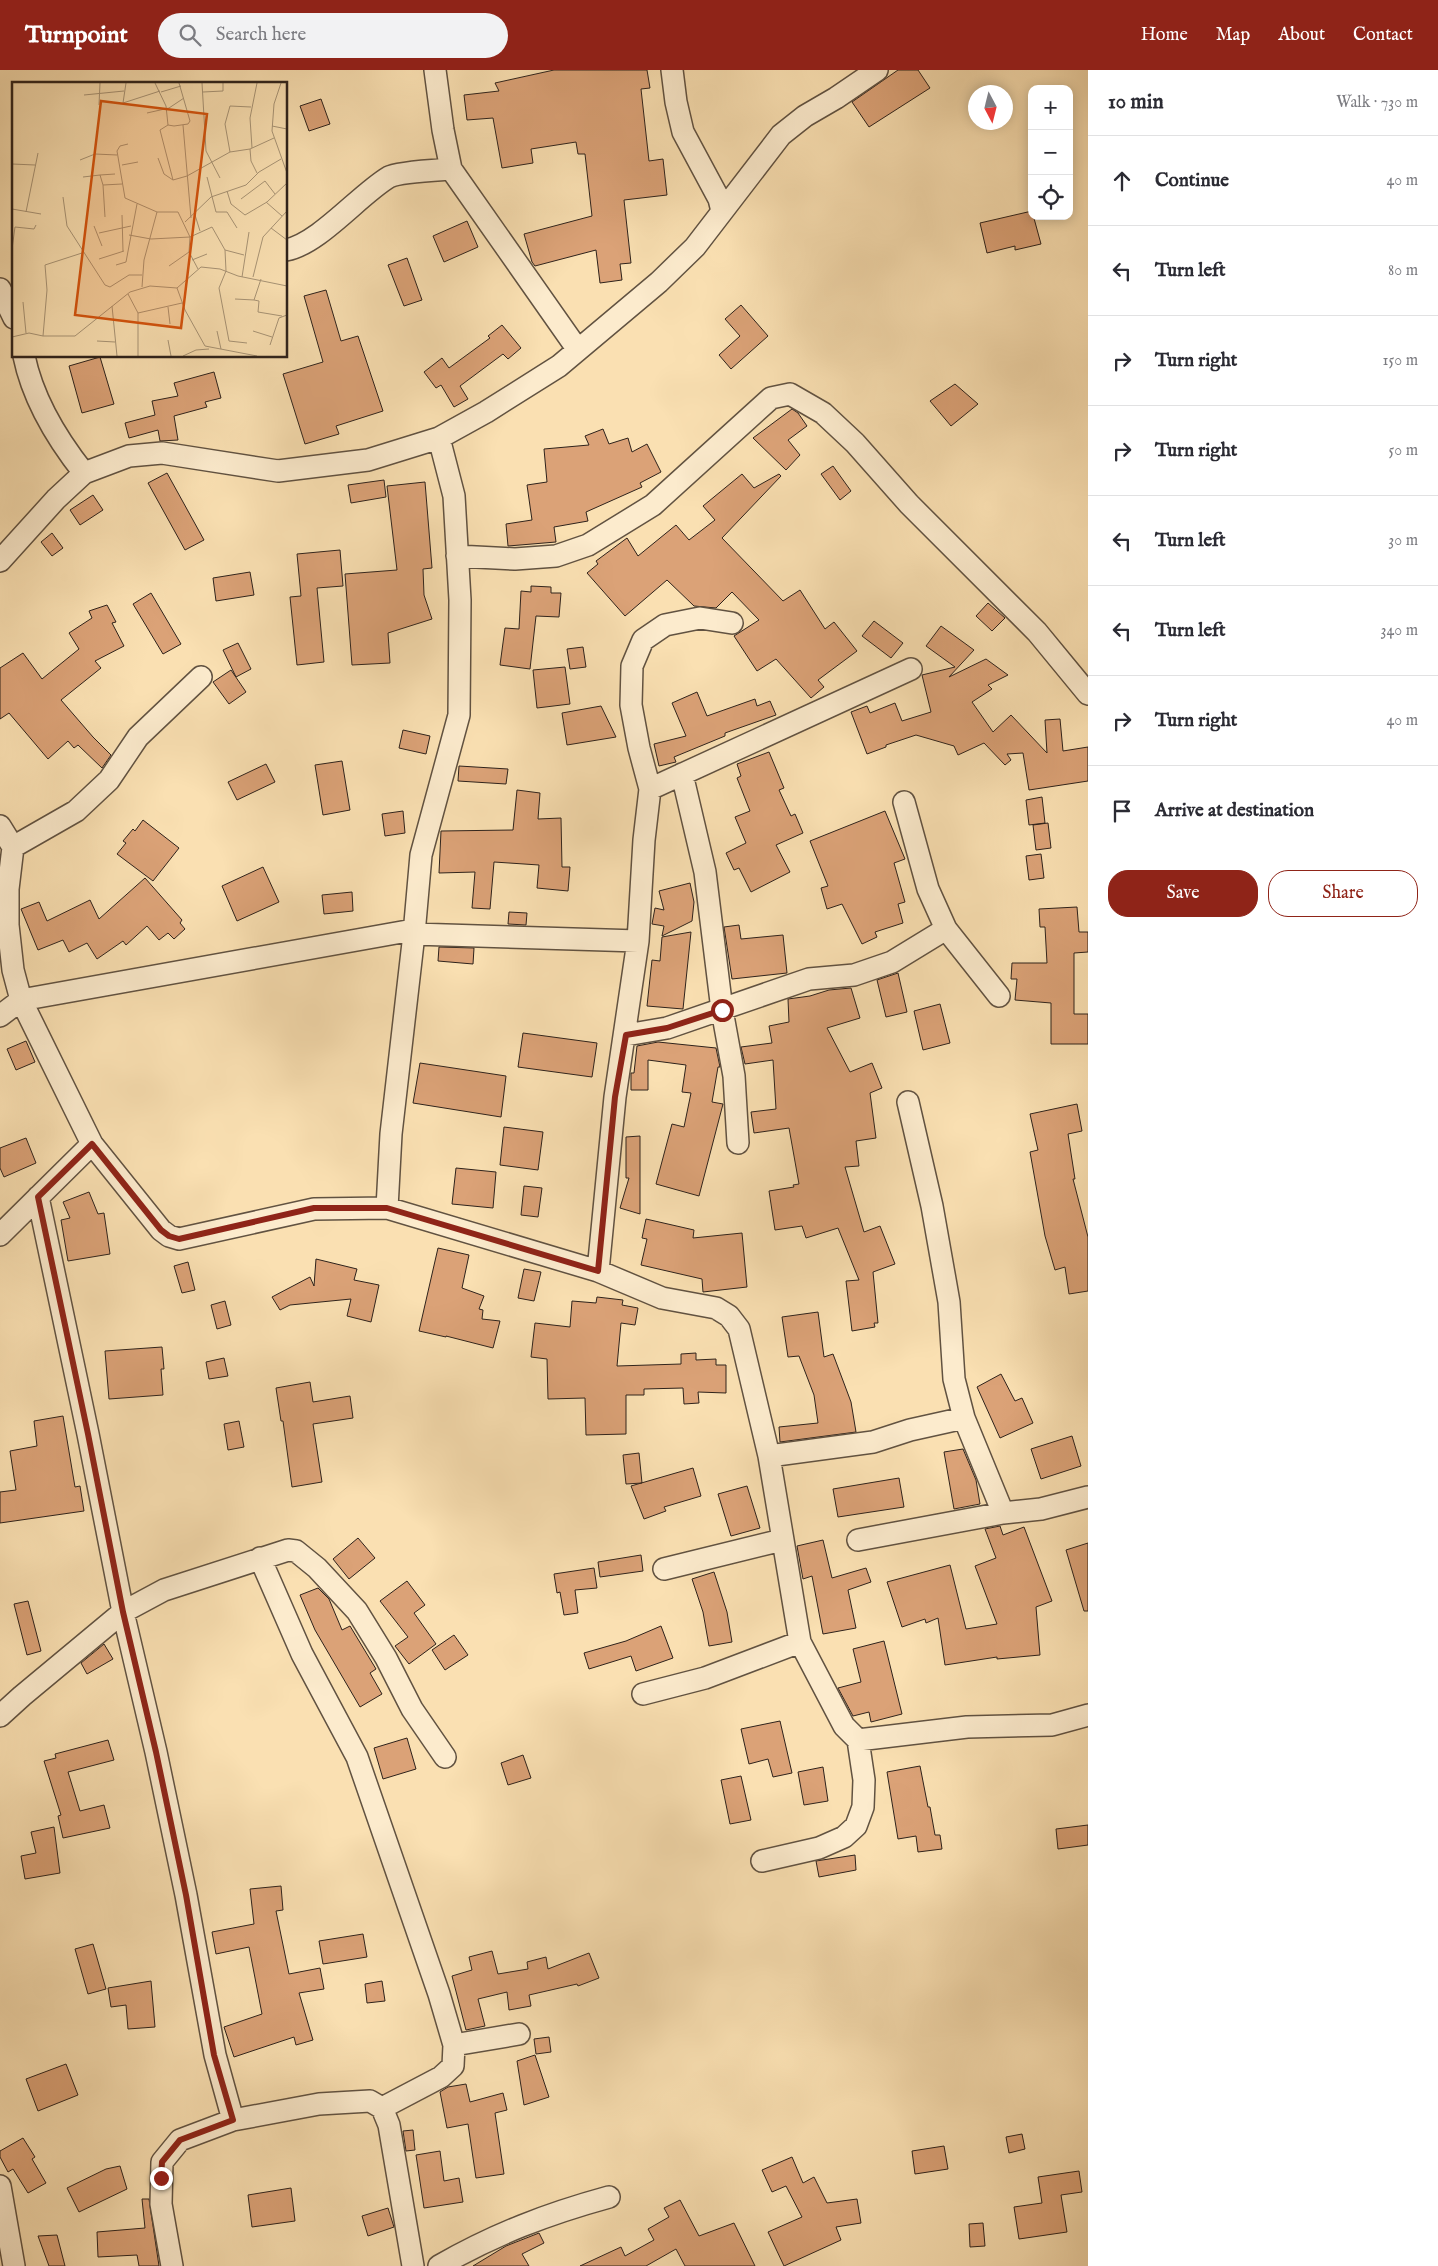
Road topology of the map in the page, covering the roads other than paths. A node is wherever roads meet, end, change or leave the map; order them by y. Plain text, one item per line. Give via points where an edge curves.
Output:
1 (435, 70) edge
2 (672, 70) edge
3 (877, 70) edge
4 (451, 169) junction
5 (722, 211) junction
6 (288, 249) edge
7 (0, 291) edge
8 (12, 314) edge
9 (578, 350) junction
10 (24, 358) edge
11 (439, 438) junction
12 (84, 473) junction
13 (458, 556) junction
14 (0, 561) edge
15 (732, 623) dead end
16 (911, 669) dead end
17 (201, 677) dead end
18 (1088, 694) edge
19 (682, 774) junction
20 (650, 789) junction
21 (688, 799) junction
22 (904, 802) dead end
23 (0, 826) edge
24 (13, 847) junction
25 (946, 929) junction
26 (414, 932) junction
27 (638, 941) junction
28 (999, 996) dead end
29 (21, 1000) junction
30 (722, 1010) junction
31 (0, 1016) edge
32 (626, 1035) junction
33 (908, 1102) dead end
34 (738, 1143) dead end
35 (92, 1144) junction
36 (38, 1197) junction
37 (387, 1208) junction
38 (1, 1231) edge
39 (598, 1271) junction
40 (964, 1418) junction
41 (769, 1456) junction
42 (1088, 1497) edge
43 (1003, 1513) junction
44 (782, 1540) junction
45 (858, 1540) dead end
46 (260, 1558) junction
47 (664, 1569) dead end
48 (123, 1612) junction
49 (800, 1642) junction
50 (642, 1694) dead end
51 (1088, 1715) edge
52 (0, 1716) edge
53 (858, 1740) junction
54 (445, 1757) dead end
55 (762, 1861) dead end
56 (519, 2034) dead end
57 (454, 2046) junction
58 (382, 2108) junction
59 (233, 2120) junction
60 (0, 2186) edge
61 (609, 2197) dead end
62 (14, 2266) edge
63 (172, 2266) edge
64 (412, 2266) edge
65 (439, 2266) edge

1 - 4 street
2 - 5 street via 683,132 719,199
3 - 5 street via 781,135
4 - 6 street via 391,175 310,239
4 - 9 street
5 - 9 street via 689,253 659,282
7 - 8 street
9 - 11 street via 559,366
10 - 12 street via 43,410 65,449
11 - 12 street via 368,460 278,471 162,453 129,456
11 - 13 street via 454,496
12 - 14 street
13 - 18 street via 515,559 556,556 588,545 653,505 771,398 790,394 823,413 855,443 909,504 1037,632
13 - 26 street via 459,715 421,855
15 - 20 street via 700,618 665,625 643,640 632,666 631,705
16 - 19 street
17 - 24 street via 138,737 109,780 76,810
19 - 20 street
19 - 21 street
20 - 21 street
20 - 27 street
21 - 30 street via 705,872
22 - 25 street via 928,890
23 - 24 street
24 - 29 street via 8,925 13,970
25 - 28 street
25 - 30 street via 892,962 854,975 809,979
26 - 27 street
26 - 29 street
26 - 37 street via 391,1134
27 - 32 street
29 - 31 street
29 - 35 street
30 - 32 street via 667,1028
30 - 34 street via 734,1076
32 - 39 street via 614,1106
33 - 40 street via 932,1206 949,1302 954,1379
35 - 36 street
35 - 37 street via 161,1230 179,1239 314,1208
36 - 38 street
36 - 48 street
37 - 39 street
39 - 41 street via 662,1298 716,1308 729,1316 739,1329
40 - 41 street via 873,1442
40 - 43 street
41 - 44 street
42 - 43 street via 1042,1509
43 - 45 street
44 - 47 street
44 - 49 street
46 - 48 street via 164,1590
46 - 54 street via 288,1550 296,1551 317,1568 357,1611 412,1708
46 - 57 street via 302,1654 357,1758
48 - 52 street
48 - 59 street via 186,1895 214,2055
49 - 50 street via 705,1678
49 - 53 street via 844,1726
51 - 53 street via 1052,1725 967,1727
53 - 55 street via 864,1780 863,1807 856,1826 844,1837 819,1848
56 - 57 street
57 - 58 street via 453,2066 441,2077
58 - 59 street via 370,2101 319,2104
58 - 64 street via 389,2125
59 - 63 street via 180,2140 162,2162 161,2204
60 - 62 street
61 - 65 street via 561,2210 481,2242

